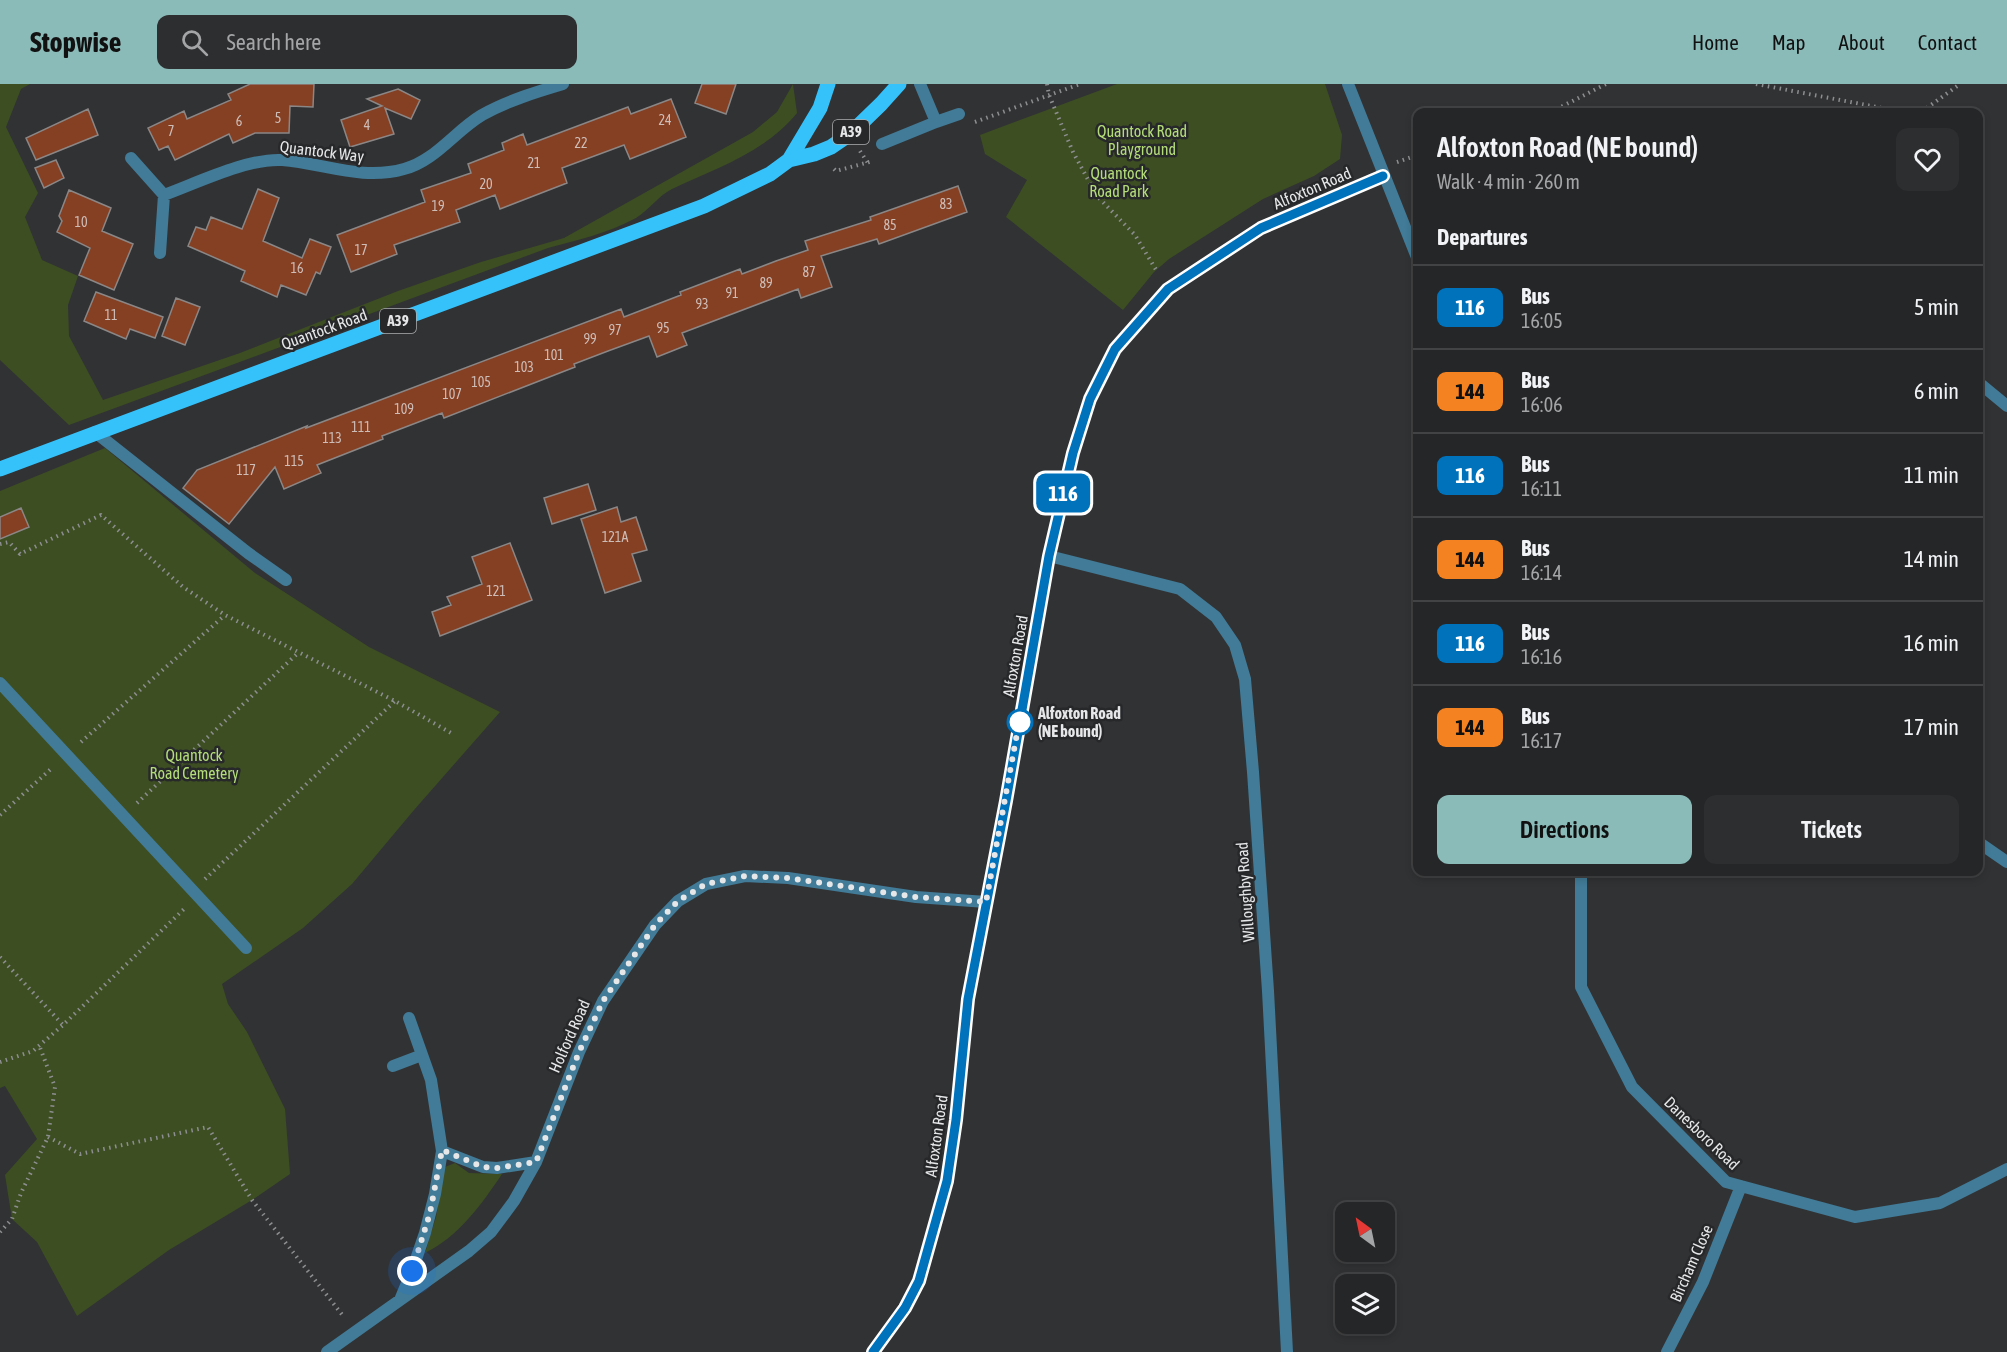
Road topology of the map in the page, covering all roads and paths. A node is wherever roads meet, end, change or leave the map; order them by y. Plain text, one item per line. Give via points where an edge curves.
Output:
1 (563, 84) edge
2 (828, 84) edge
3 (899, 84) edge
4 (920, 84) edge
5 (1047, 84) edge
6 (1080, 84) edge
7 (1348, 84) edge
8 (1606, 84) edge
9 (1756, 84) edge
10 (1960, 84) edge
11 (529, 89) edge
12 (1049, 95) junction
13 (1025, 104) dead end
14 (1559, 108) edge
15 (1882, 108) edge
16 (1927, 108) edge
17 (959, 114) dead end
18 (936, 122) junction
19 (882, 144) dead end
20 (132, 158) dead end
21 (789, 160) junction
22 (1383, 176) junction
23 (164, 195) junction
24 (1413, 248) edge
25 (160, 253) dead end
26 (1168, 289) junction
27 (1983, 386) edge
28 (2007, 406) edge
29 (94, 432) junction
30 (0, 469) edge
31 (0, 544) edge
32 (1049, 556) junction
33 (286, 580) dead end
34 (225, 615) junction
35 (298, 653) junction
36 (0, 683) edge
37 (395, 701) junction
38 (453, 734) dead end
39 (66, 755) junction
40 (0, 815) edge
41 (123, 815) junction
42 (1983, 845) edge
43 (2007, 862) edge
44 (1581, 876) edge
45 (196, 892) junction
46 (986, 902) junction
47 (246, 948) dead end
48 (0, 957) edge
49 (409, 1018) dead end
50 (63, 1025) junction
51 (39, 1045) junction
52 (422, 1055) junction
53 (0, 1062) edge
54 (393, 1066) dead end
55 (48, 1137) junction
56 (442, 1150) junction
57 (536, 1162) junction
58 (2007, 1169) edge
59 (1741, 1186) junction
60 (0, 1232) edge
61 (399, 1301) junction
62 (355, 1332) junction
63 (327, 1352) edge
64 (873, 1352) edge
65 (1287, 1352) edge
66 (1667, 1352) edge

1 - 11 street, Quantock Way
2 - 21 main road, Quantock Road / A39 via 820,108
3 - 21 main road, Quantock Road / A39 via 850,134 831,147
4 - 18 street
5 - 12 path
6 - 12 path
7 - 22 street
8 - 14 path
9 - 15 path
10 - 16 path
11 - 23 street, Quantock Way via 407,168 364,174 281,160 252,163
12 - 13 path
12 - 26 path via 1097,196 1135,235
17 - 18 street
18 - 19 street
20 - 23 street
21 - 29 main road, Quantock Road / A39 via 770,174 704,207
22 - 24 street
22 - 26 street, Alfoxton Road via 1261,228
23 - 25 street
26 - 32 street, Alfoxton Road via 1115,349 1090,399
27 - 28 street
29 - 30 main road, Quantock Road / A39
29 - 33 street
31 - 34 path via 9,542 20,554 101,514 183,587
32 - 46 street, Alfoxton Road
32 - 65 street, Willoughby Road via 1180,589 1216,617 1235,645 1245,679 1253,772
34 - 35 path
34 - 39 path
35 - 37 path
35 - 41 path
36 - 39 street
37 - 38 path
37 - 45 path
39 - 40 path
39 - 41 street
41 - 45 street
42 - 43 street
44 - 59 street, Danesboro Road via 1581,987 1632,1087 1726,1182
45 - 47 street
45 - 50 path
46 - 57 street, Holford Road via 916,897 788,878 745,876 706,884 678,901 655,925 603,1001
46 - 64 street, Alfoxton Road via 968,999 947,1181 919,1281
48 - 50 path
49 - 52 street
50 - 51 path
51 - 53 path via 33,1051
51 - 55 path via 55,1086
52 - 54 street
52 - 56 street via 431,1080
55 - 60 path via 12,1219
55 - 62 path via 80,1154 208,1127 252,1200
56 - 57 street via 483,1167
56 - 61 street via 425,1233
57 - 61 street, Holford Road via 514,1202 491,1232
58 - 59 street, Danesboro Road via 1940,1203 1855,1217
59 - 66 street, Bircham Close via 1703,1282
61 - 62 street, Holford Road
62 - 63 street, Holford Road

